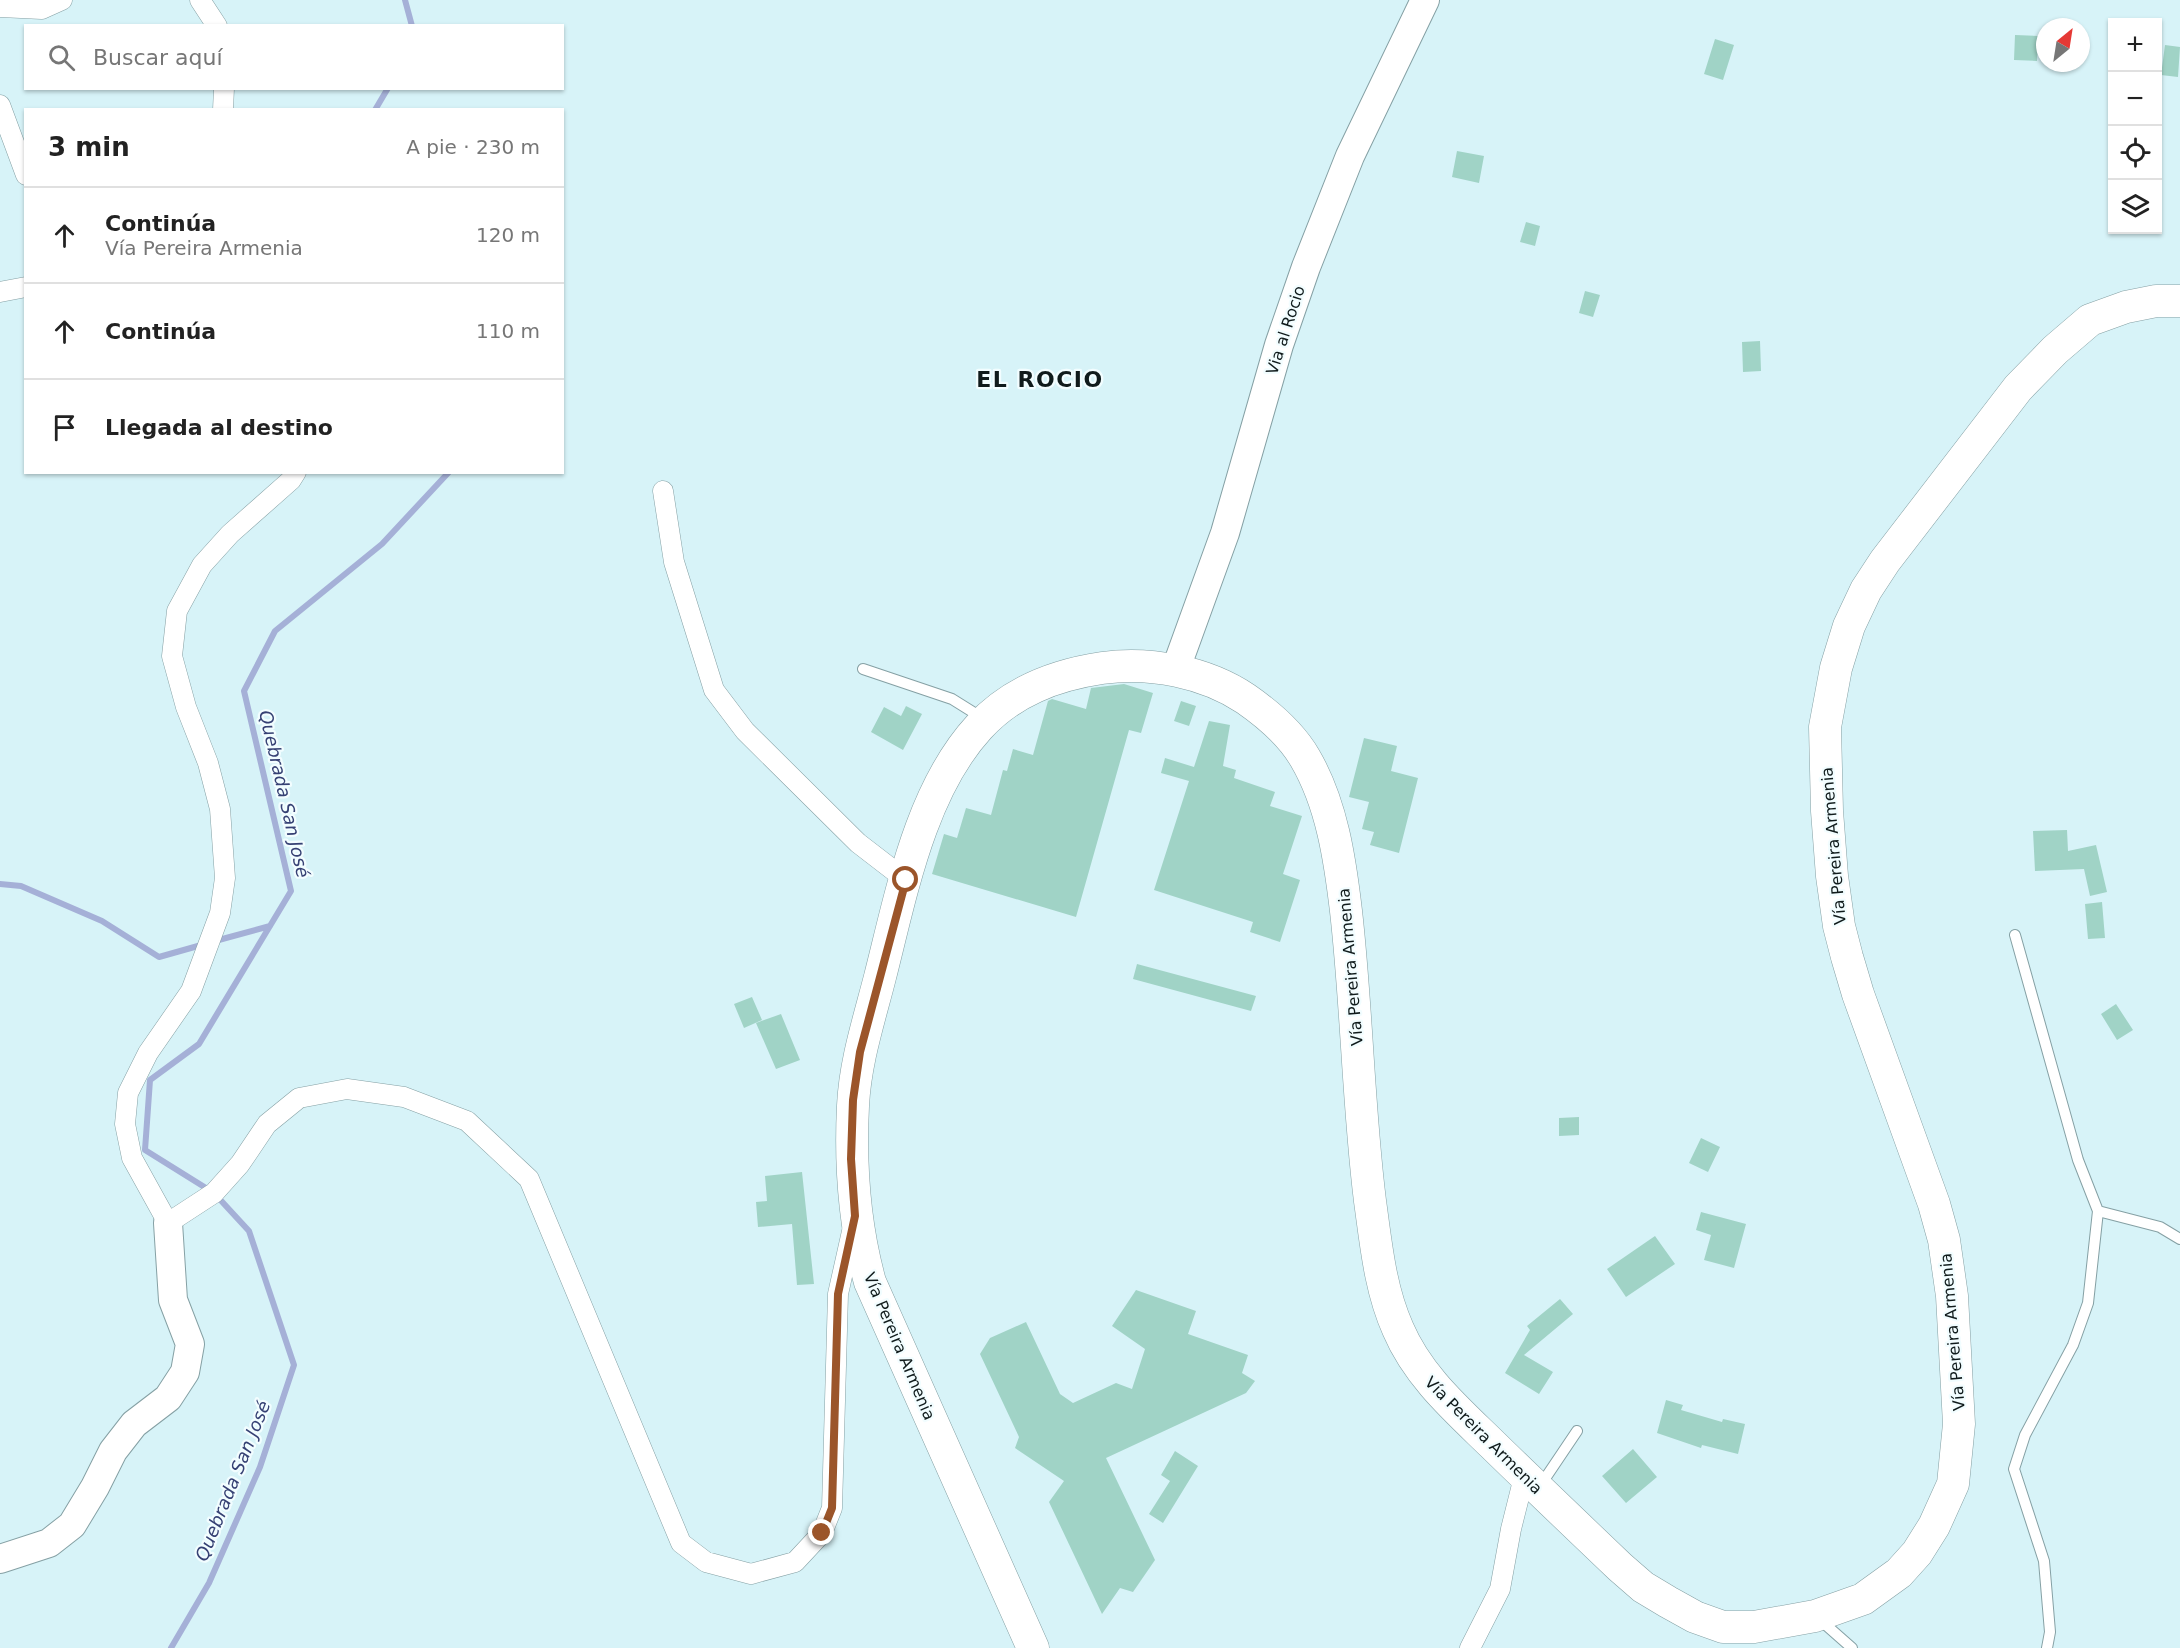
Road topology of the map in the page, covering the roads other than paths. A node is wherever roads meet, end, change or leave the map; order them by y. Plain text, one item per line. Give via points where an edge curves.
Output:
1 (62, 0) edge
2 (200, 0) edge
3 (1425, 0) edge
4 (0, 7) edge
5 (216, 24) edge
6 (224, 90) edge
7 (0, 105) edge
8 (223, 108) edge
9 (24, 170) edge
10 (24, 287) edge
11 (0, 292) edge
12 (2180, 301) edge
13 (295, 474) edge
14 (663, 491) dead end
15 (863, 669) dead end
16 (1175, 671) junction
17 (986, 720) junction
18 (906, 880) junction
19 (2015, 935) dead end
20 (2098, 1211) junction
21 (855, 1216) junction
22 (168, 1223) junction
23 (2180, 1239) edge
24 (1577, 1431) dead end
25 (1531, 1483) junction
26 (0, 1559) edge
27 (1815, 1616) junction
28 (1033, 1648) edge
29 (1470, 1648) edge
30 (1851, 1648) edge
31 (2047, 1648) edge

1 - 4 street via 42,9
2 - 5 street
3 - 16 main road, Via al Rocio via 1350,156 1306,267 1279,345 1222,542
6 - 8 street
7 - 9 street
10 - 11 street
12 - 27 main road, Vía Pereira Armenia via 2126,307 2090,320 2018,388 1866,590 1849,626 1836,669 1825,728 1825,758 1839,926 1858,994 1944,1240 1952,1296 1959,1424 1953,1484 1917,1553 1899,1573 1863,1599
13 - 22 street via 202,565 177,611 172,656 220,809 225,878 220,913 191,991 148,1053 128,1093 125,1124 132,1158
14 - 18 street via 674,562 714,690 753,739 858,843
15 - 17 lane via 952,699
16 - 17 main road, Vía Pereira Armenia via 1143,666 1080,671 1047,680 1017,695
16 - 25 main road, Vía Pereira Armenia via 1227,688 1265,714 1286,732 1304,756 1319,787 1341,869 1365,1161 1376,1246 1390,1307 1398,1331 1440,1394
17 - 18 main road, Vía Pereira Armenia via 939,784
18 - 21 main road, Vía Pereira Armenia via 856,1076 851,1159
19 - 20 lane via 2078,1160
20 - 23 lane via 2160,1227
20 - 31 lane via 2088,1303 2073,1345 2025,1435 2014,1469 2044,1561 2050,1632
21 - 22 street via 838,1294 832,1508 822,1533 795,1562 751,1574 706,1562 681,1543 529,1179 467,1121 404,1097 347,1089 299,1098 267,1124 214,1193
21 - 28 main road, Vía Pereira Armenia via 870,1282
22 - 26 main road via 173,1300 190,1344 185,1372 168,1398 134,1424 113,1451 72,1525 49,1543
24 - 25 lane
25 - 27 main road, Vía Pereira Armenia via 1643,1587 1695,1617 1723,1627 1755,1627
25 - 29 street via 1511,1529 1500,1589
27 - 30 lane

